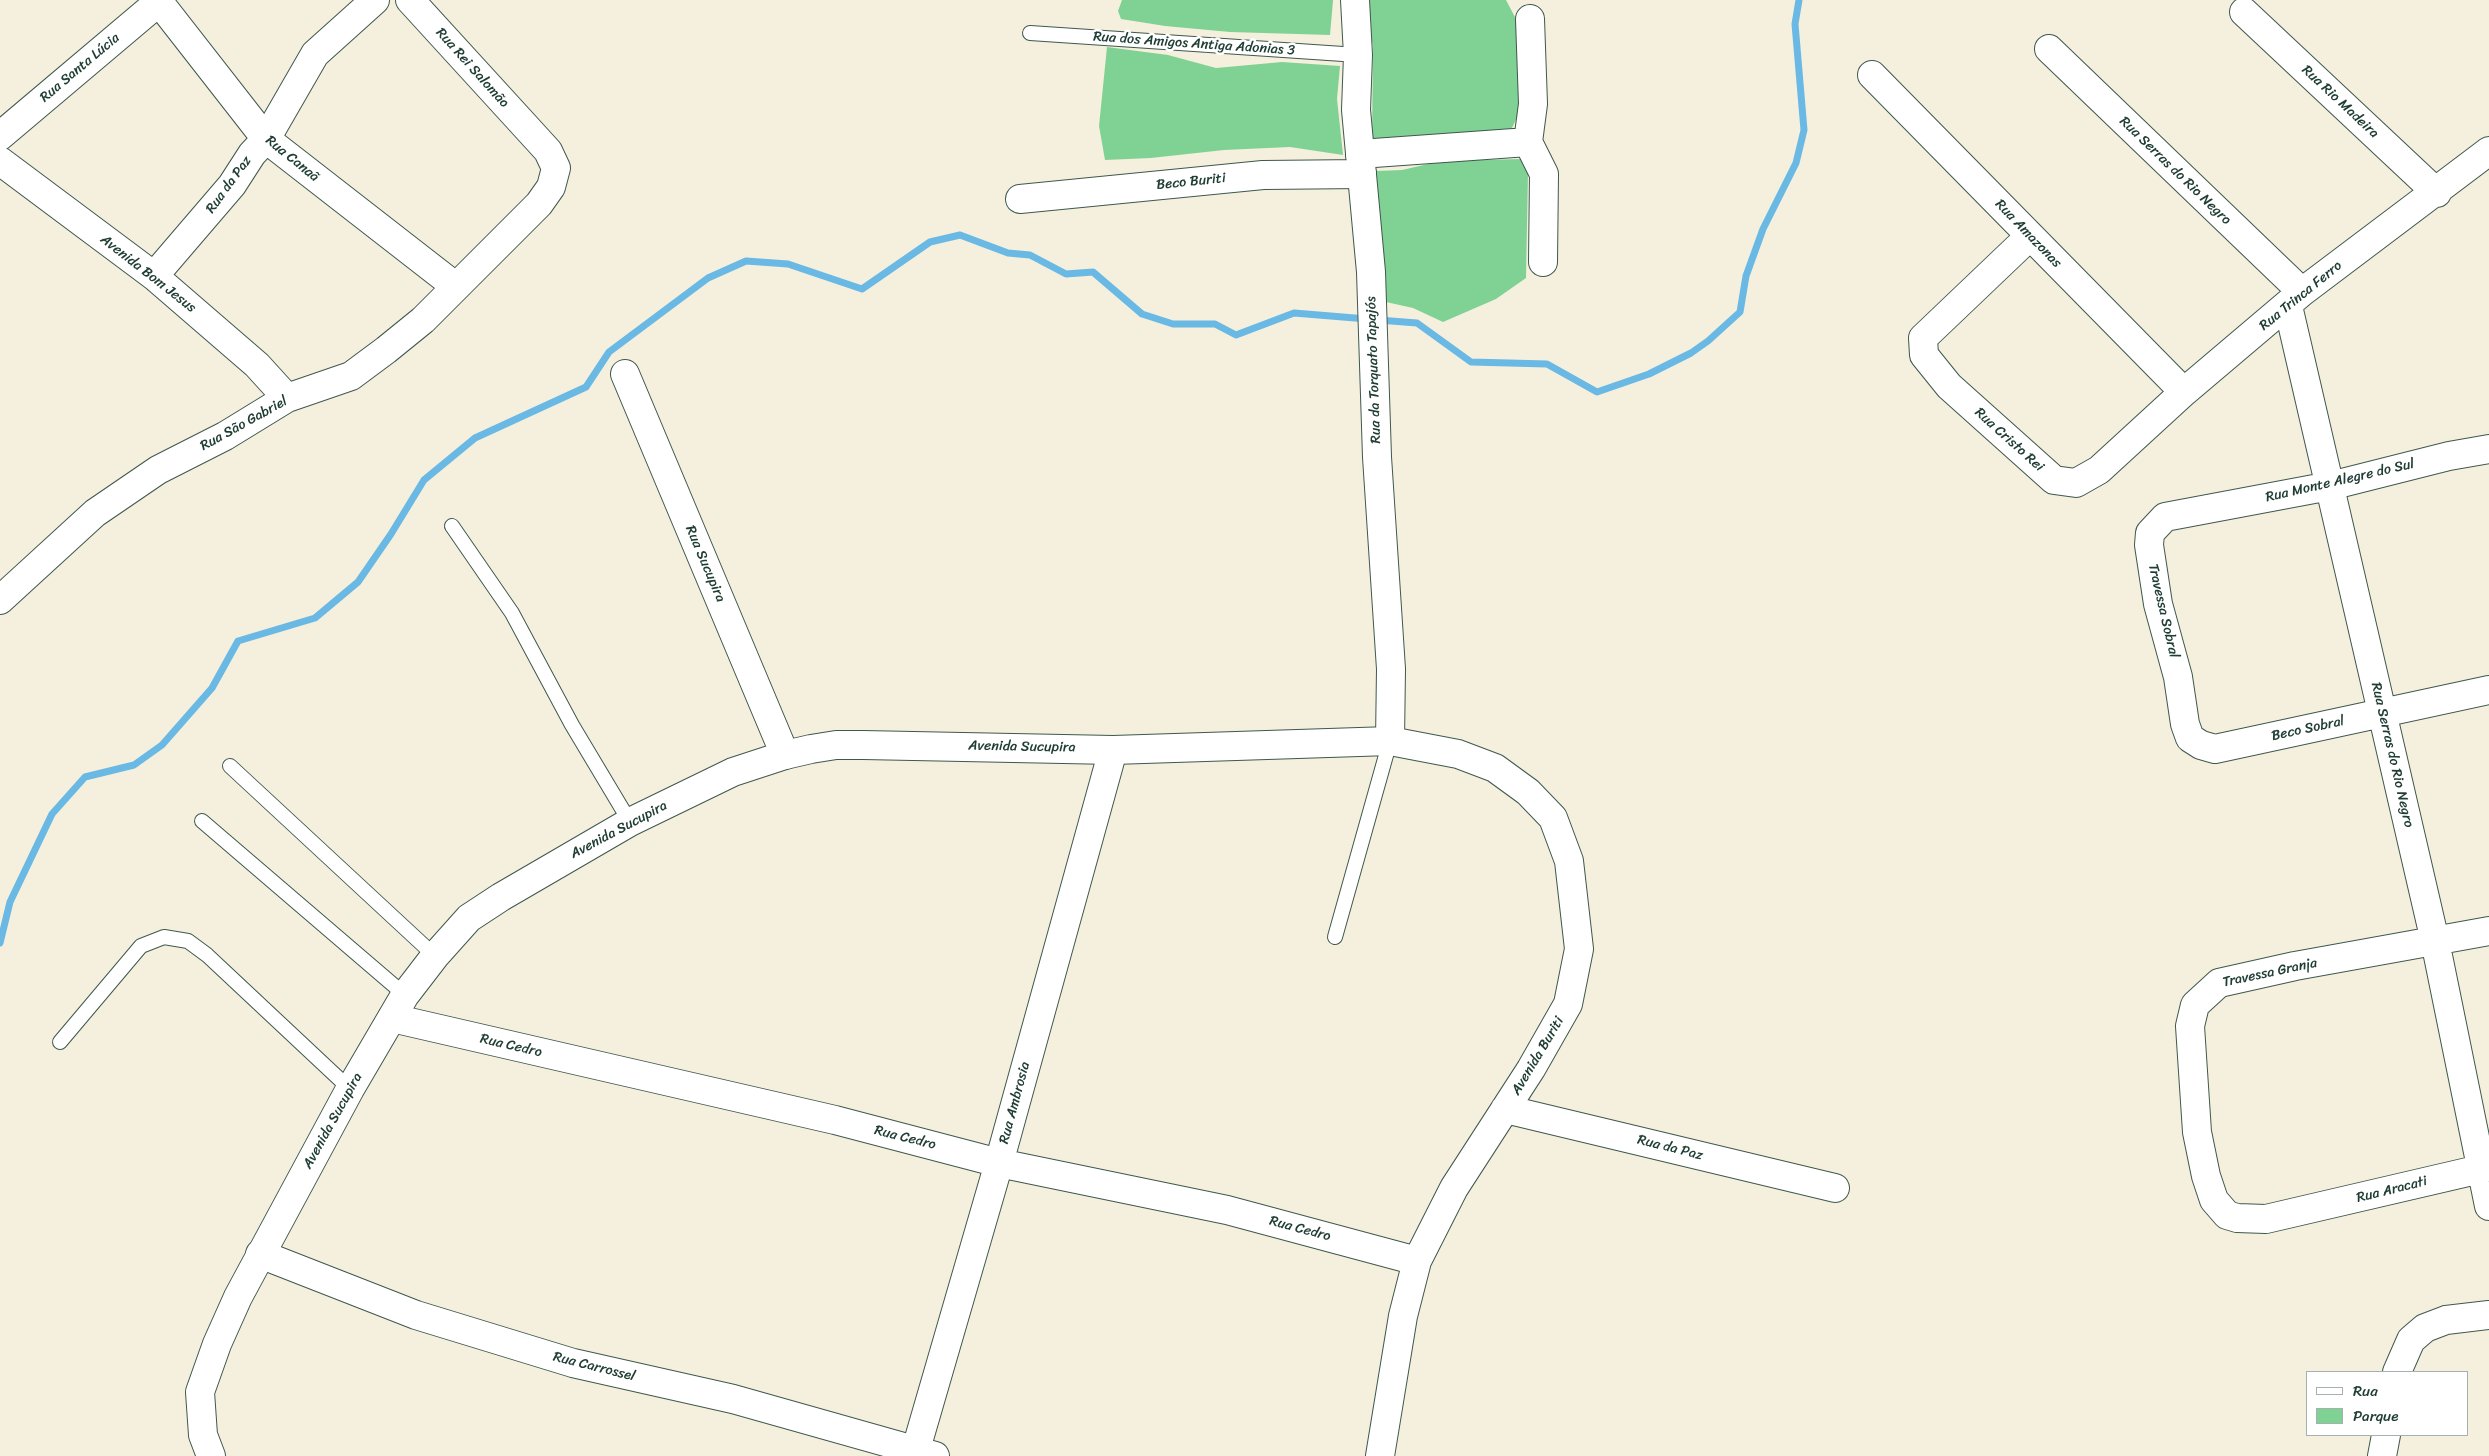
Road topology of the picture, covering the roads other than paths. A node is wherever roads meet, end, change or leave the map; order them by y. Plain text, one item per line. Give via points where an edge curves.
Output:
1 (375, 0) edge
2 (410, 0) edge
3 (1355, 0) edge
4 (160, 1) edge
5 (2244, 12) dead end
6 (1530, 20) dead end
7 (1030, 33) dead end
8 (2049, 49) dead end
9 (1358, 55) junction
10 (1872, 75) dead end
11 (0, 136) edge
12 (533, 136) joint
13 (266, 140) junction
14 (1528, 142) junction
15 (2489, 151) edge
16 (0, 161) edge
17 (1361, 164) junction
18 (2437, 192) junction
19 (1020, 199) dead end
20 (2030, 236) junction
21 (1543, 262) dead end
22 (154, 276) junction
23 (455, 286) junction
24 (2295, 299) junction
25 (625, 374) dead end
26 (2184, 392) junction
27 (287, 398) junction
28 (2489, 449) edge
29 (2120, 450) joint
30 (2330, 486) junction
31 (2190, 513) joint
32 (452, 526) dead end
33 (0, 600) edge
34 (2178, 677) joint
35 (2489, 690) edge
36 (2383, 714) junction
37 (1390, 741) junction
38 (1113, 750) junction
39 (785, 755) junction
40 (230, 766) dead end
41 (202, 821) dead end
42 (630, 822) junction
43 (2489, 931) edge
44 (1336, 937) dead end
45 (2435, 941) junction
46 (435, 956) junction
47 (399, 1006) junction
48 (60, 1042) dead end
49 (350, 1089) junction
50 (1505, 1109) junction
51 (999, 1162) junction
52 (2485, 1168) edge
53 (1835, 1188) dead end
54 (2489, 1206) edge
55 (2295, 1214) joint
56 (260, 1254) junction
57 (1417, 1261) junction
58 (2489, 1315) edge
59 (2397, 1371) edge
60 (2386, 1436) edge
61 (921, 1455) edge
62 (211, 1456) edge
63 (1380, 1456) edge
64 (2382, 1456) edge

1 - 13 street, Rua da Paz via 315,54
2 - 12 street, Rua Rei Salomão
3 - 9 street, Rua da Torquato Tapajós
4 - 11 street, Rua Santa Lúcia
4 - 13 street, Rua Canaã
5 - 18 street, Rua Rio Madeira
6 - 14 street via 1533,104
7 - 9 lane, Rua dos Amigos Antiga Adonias 3
8 - 24 street, Rua Serras do Rio Negro
9 - 17 street, Rua da Torquato Tapajós via 1356,110
10 - 20 street, Rua Amazonas
12 - 23 street, Rua São Gabriel via 548,151 556,168 552,187 539,204
13 - 22 street, Rua da Paz via 252,154 232,186
13 - 23 street, Rua Canaã
14 - 17 street, Beco Buriti
14 - 21 street via 1544,174
15 - 18 street, Rua Trinca Ferro
16 - 22 street, Avenida Bom Jesus
17 - 19 street, Beco Buriti
17 - 37 street, Rua da Torquato Tapajós via 1373,308 1377,457 1391,668
18 - 24 street, Rua Trinca Ferro
20 - 26 street, Rua Amazonas
20 - 29 street, Rua Cristo Rei via 1923,338 1924,355 1949,386 2054,480 2076,483 2099,470
22 - 27 street, Avenida Bom Jesus via 257,365
23 - 27 street, Rua São Gabriel via 423,320 351,376
24 - 26 street, Rua Trinca Ferro
24 - 30 street, Rua Serras do Rio Negro
25 - 39 street, Rua Sucupira
26 - 29 street, Rua Trinca Ferro
27 - 33 street, Rua São Gabriel via 225,436 158,470 95,513
28 - 30 street, Rua Monte Alegre do Sul
30 - 31 street, Rua Monte Alegre do Sul
30 - 36 street, Rua Serras do Rio Negro
31 - 34 street, Travessa Sobral via 2165,517 2150,533 2149,545 2158,604
32 - 42 lane via 512,613 572,725
34 - 36 street, Beco Sobral via 2184,724 2190,738 2215,749
35 - 36 street, Beco Sobral
36 - 45 street, Rua Serras do Rio Negro
37 - 38 street, Avenida Sucupira
37 - 44 lane
37 - 50 street, Avenida Buriti via 1458,754 1495,768 1528,792 1552,818 1569,861 1579,949 1568,1004
38 - 39 street, Avenida Sucupira via 845,745
38 - 51 street, Rua Ambrosia
39 - 42 street, Avenida Sucupira via 733,772
40 - 46 lane
41 - 47 lane
42 - 46 street, Avenida Sucupira via 501,896 469,918
43 - 45 street, Travessa Granja
45 - 52 street, Rua Serras do Rio Negro
45 - 55 street, Travessa Granja via 2219,983 2195,1005 2190,1026 2197,1132 2214,1200 2227,1215 2237,1218 2266,1219
46 - 47 street, Avenida Sucupira
47 - 49 street, Avenida Sucupira
47 - 51 street, Rua Cedro
48 - 49 lane via 141,946 164,937 188,941 207,955
49 - 56 street, Avenida Sucupira
50 - 53 street, Rua da Paz
50 - 57 street, Avenida Buriti via 1454,1188
51 - 57 street, Rua Cedro via 1227,1210
51 - 61 street, Rua Ambrosia
52 - 54 street, Rua Serras do Rio Negro
52 - 55 street, Rua Aracati
56 - 61 street, Rua Carrossel via 416,1315 564,1360 733,1399
56 - 62 street, Avenida Sucupira via 217,1344 200,1392 203,1435
57 - 63 street, Avenida Buriti via 1403,1316
58 - 59 street via 2446,1320 2425,1328 2411,1340
60 - 64 street

